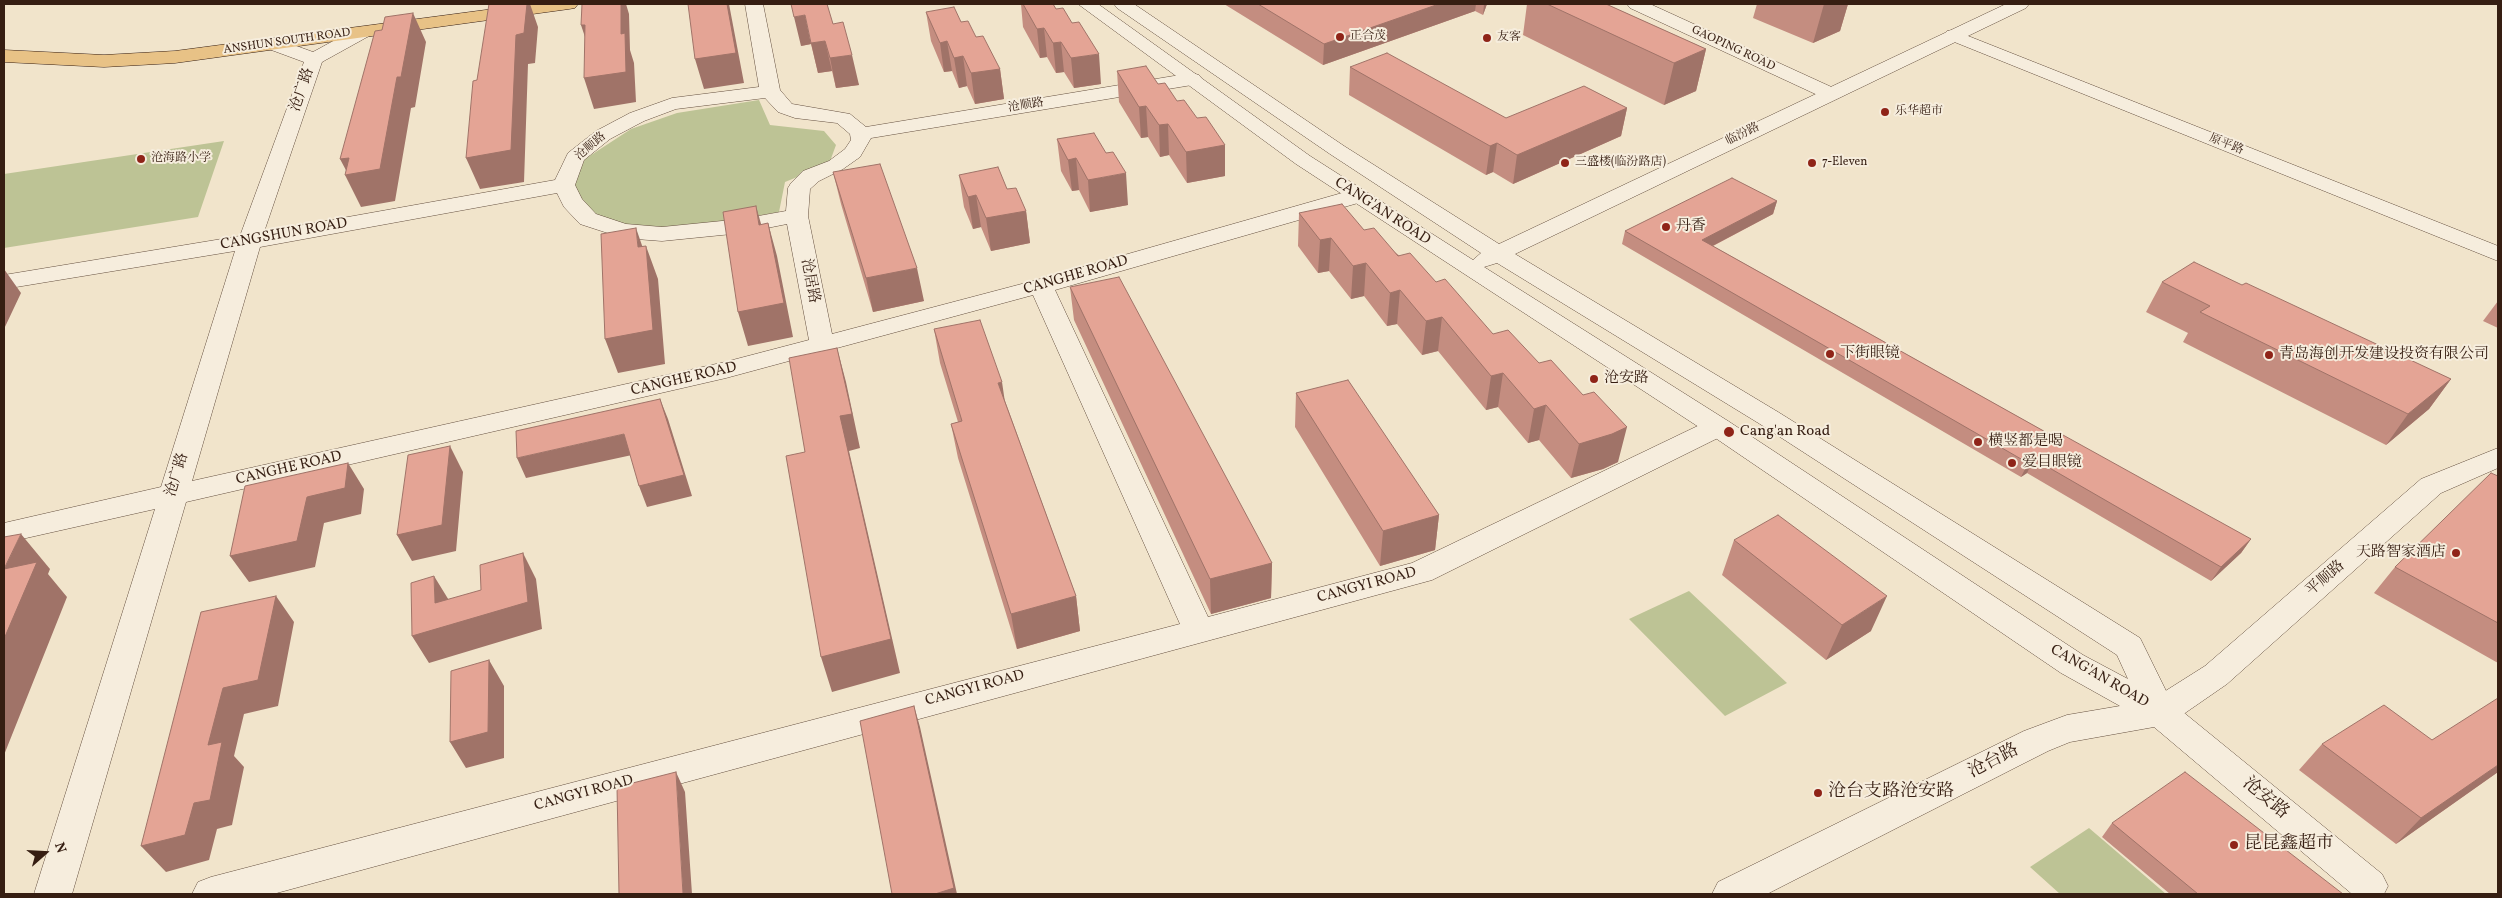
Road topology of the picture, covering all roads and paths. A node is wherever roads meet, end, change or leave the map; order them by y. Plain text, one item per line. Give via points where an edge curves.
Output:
1 (461, 4) edge
2 (569, 4) edge
3 (754, 4) edge
4 (1087, 4) edge
5 (1123, 4) edge
6 (1636, 4) edge
7 (2020, 4) edge
8 (363, 32) junction
9 (1953, 35) junction
10 (4, 41) edge
11 (273, 44) junction
12 (4, 56) edge
13 (314, 59) junction
14 (1192, 79) junction
15 (770, 90) junction
16 (1831, 94) junction
17 (860, 134) junction
18 (564, 184) junction
19 (1357, 196) junction
20 (797, 216) junction
21 (250, 241) junction
22 (1497, 253) junction
23 (2498, 254) edge
24 (1467, 268) junction
25 (4, 282) edge
26 (1041, 286) junction
27 (822, 345) junction
28 (1718, 427) junction
29 (2498, 457) edge
30 (171, 495) junction
31 (4, 533) edge
32 (1198, 630) junction
33 (2160, 712) junction
34 (2370, 886) dead end
35 (53, 894) edge
36 (211, 894) edge
37 (1730, 894) edge

1 - 10 main road, ANSHUN SOUTH ROAD via 168,42 117,45
2 - 8 main road, ANSHUN SOUTH ROAD
3 - 15 street
4 - 14 street, CANG'AN ROAD
5 - 22 street, CANG'AN ROAD via 1337,150
6 - 16 street, GAOPING ROAD
7 - 9 street, 临汾路
8 - 11 main road, ANSHUN SOUTH ROAD
8 - 13 street, 沧广路
9 - 16 street, 临汾路
9 - 23 street, 原平路
11 - 12 main road, ANSHUN SOUTH ROAD via 157,58 94,60
11 - 13 street, 沧广路
13 - 21 street, 沧广路
14 - 17 street, 沧顺路
14 - 19 street, CANG'AN ROAD
15 - 17 street via 785,108 843,118
15 - 18 street, 沧顺路 via 672,104 637,117 603,135 575,157
16 - 22 street, 临汾路
17 - 20 street via 861,140 853,153 811,176 799,188
18 - 20 street via 572,202 588,219 623,231 662,234 707,231
18 - 21 street, CANGSHUN ROAD
19 - 24 street, CANG'AN ROAD
19 - 26 street, CANGHE ROAD
20 - 27 street, 沧居路
21 - 25 street, CANGSHUN ROAD
21 - 30 street, 沧广路
22 - 24 street, 临汾路
22 - 33 street, CANG'AN ROAD via 1769,418 2128,647
24 - 28 street, CANG'AN ROAD
26 - 27 street, CANGHE ROAD
26 - 32 street
27 - 30 street, CANGHE ROAD via 726,370
28 - 32 street, CANGYI ROAD via 1421,572
28 - 33 street, CANG'AN ROAD via 2072,664
29 - 33 street, 平顺路 via 2431,486 2216,675
30 - 31 street, CANGHE ROAD
30 - 35 street, 沧广路
32 - 36 street, CANGYI ROAD
33 - 34 street, 沧安路
33 - 37 street, 沧台路 via 2067,729 2036,741

